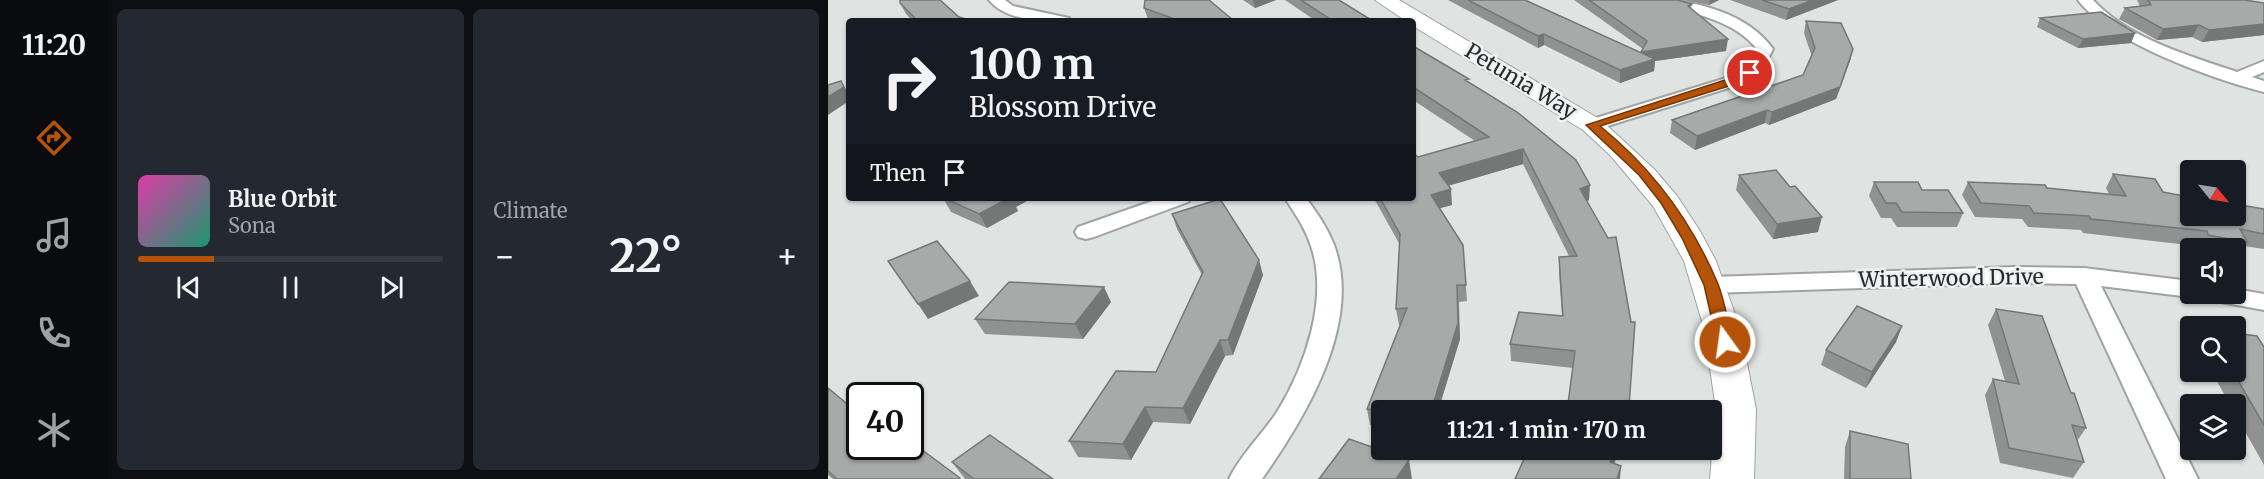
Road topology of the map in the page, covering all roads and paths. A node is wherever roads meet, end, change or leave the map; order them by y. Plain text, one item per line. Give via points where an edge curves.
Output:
1 (996, 0) edge
2 (1385, 0) edge
3 (1663, 0) edge
4 (2085, 0) edge
5 (1050, 18) edge
6 (1415, 18) edge
7 (1416, 19) edge
8 (2264, 66) edge
9 (2237, 78) junction
10 (2264, 87) edge
11 (1592, 125) junction
12 (1173, 201) edge
13 (1297, 201) edge
14 (1086, 232) dead end
15 (2084, 276) junction
16 (1711, 285) junction
17 (2180, 288) edge
18 (2246, 299) edge
19 (2264, 302) edge
20 (1245, 479) edge
21 (1732, 479) edge
22 (2182, 479) edge

1 - 5 street via 1008,9
2 - 6 street, Petunia Way
3 - 11 street via 1741,26 1757,37 1765,49 1763,62 1729,82
4 - 9 street via 2104,19 2157,48
7 - 11 street, Petunia Way
8 - 9 street
9 - 10 street
11 - 16 street, Petunia Way via 1644,172 1688,238
12 - 14 street
13 - 20 street via 1316,228 1328,266 1329,307 1318,355 1291,412
15 - 16 street, Winterwood Drive
15 - 17 street, Winterwood Drive
15 - 22 street
16 - 21 street, Petunia Way via 1736,413
18 - 19 street

